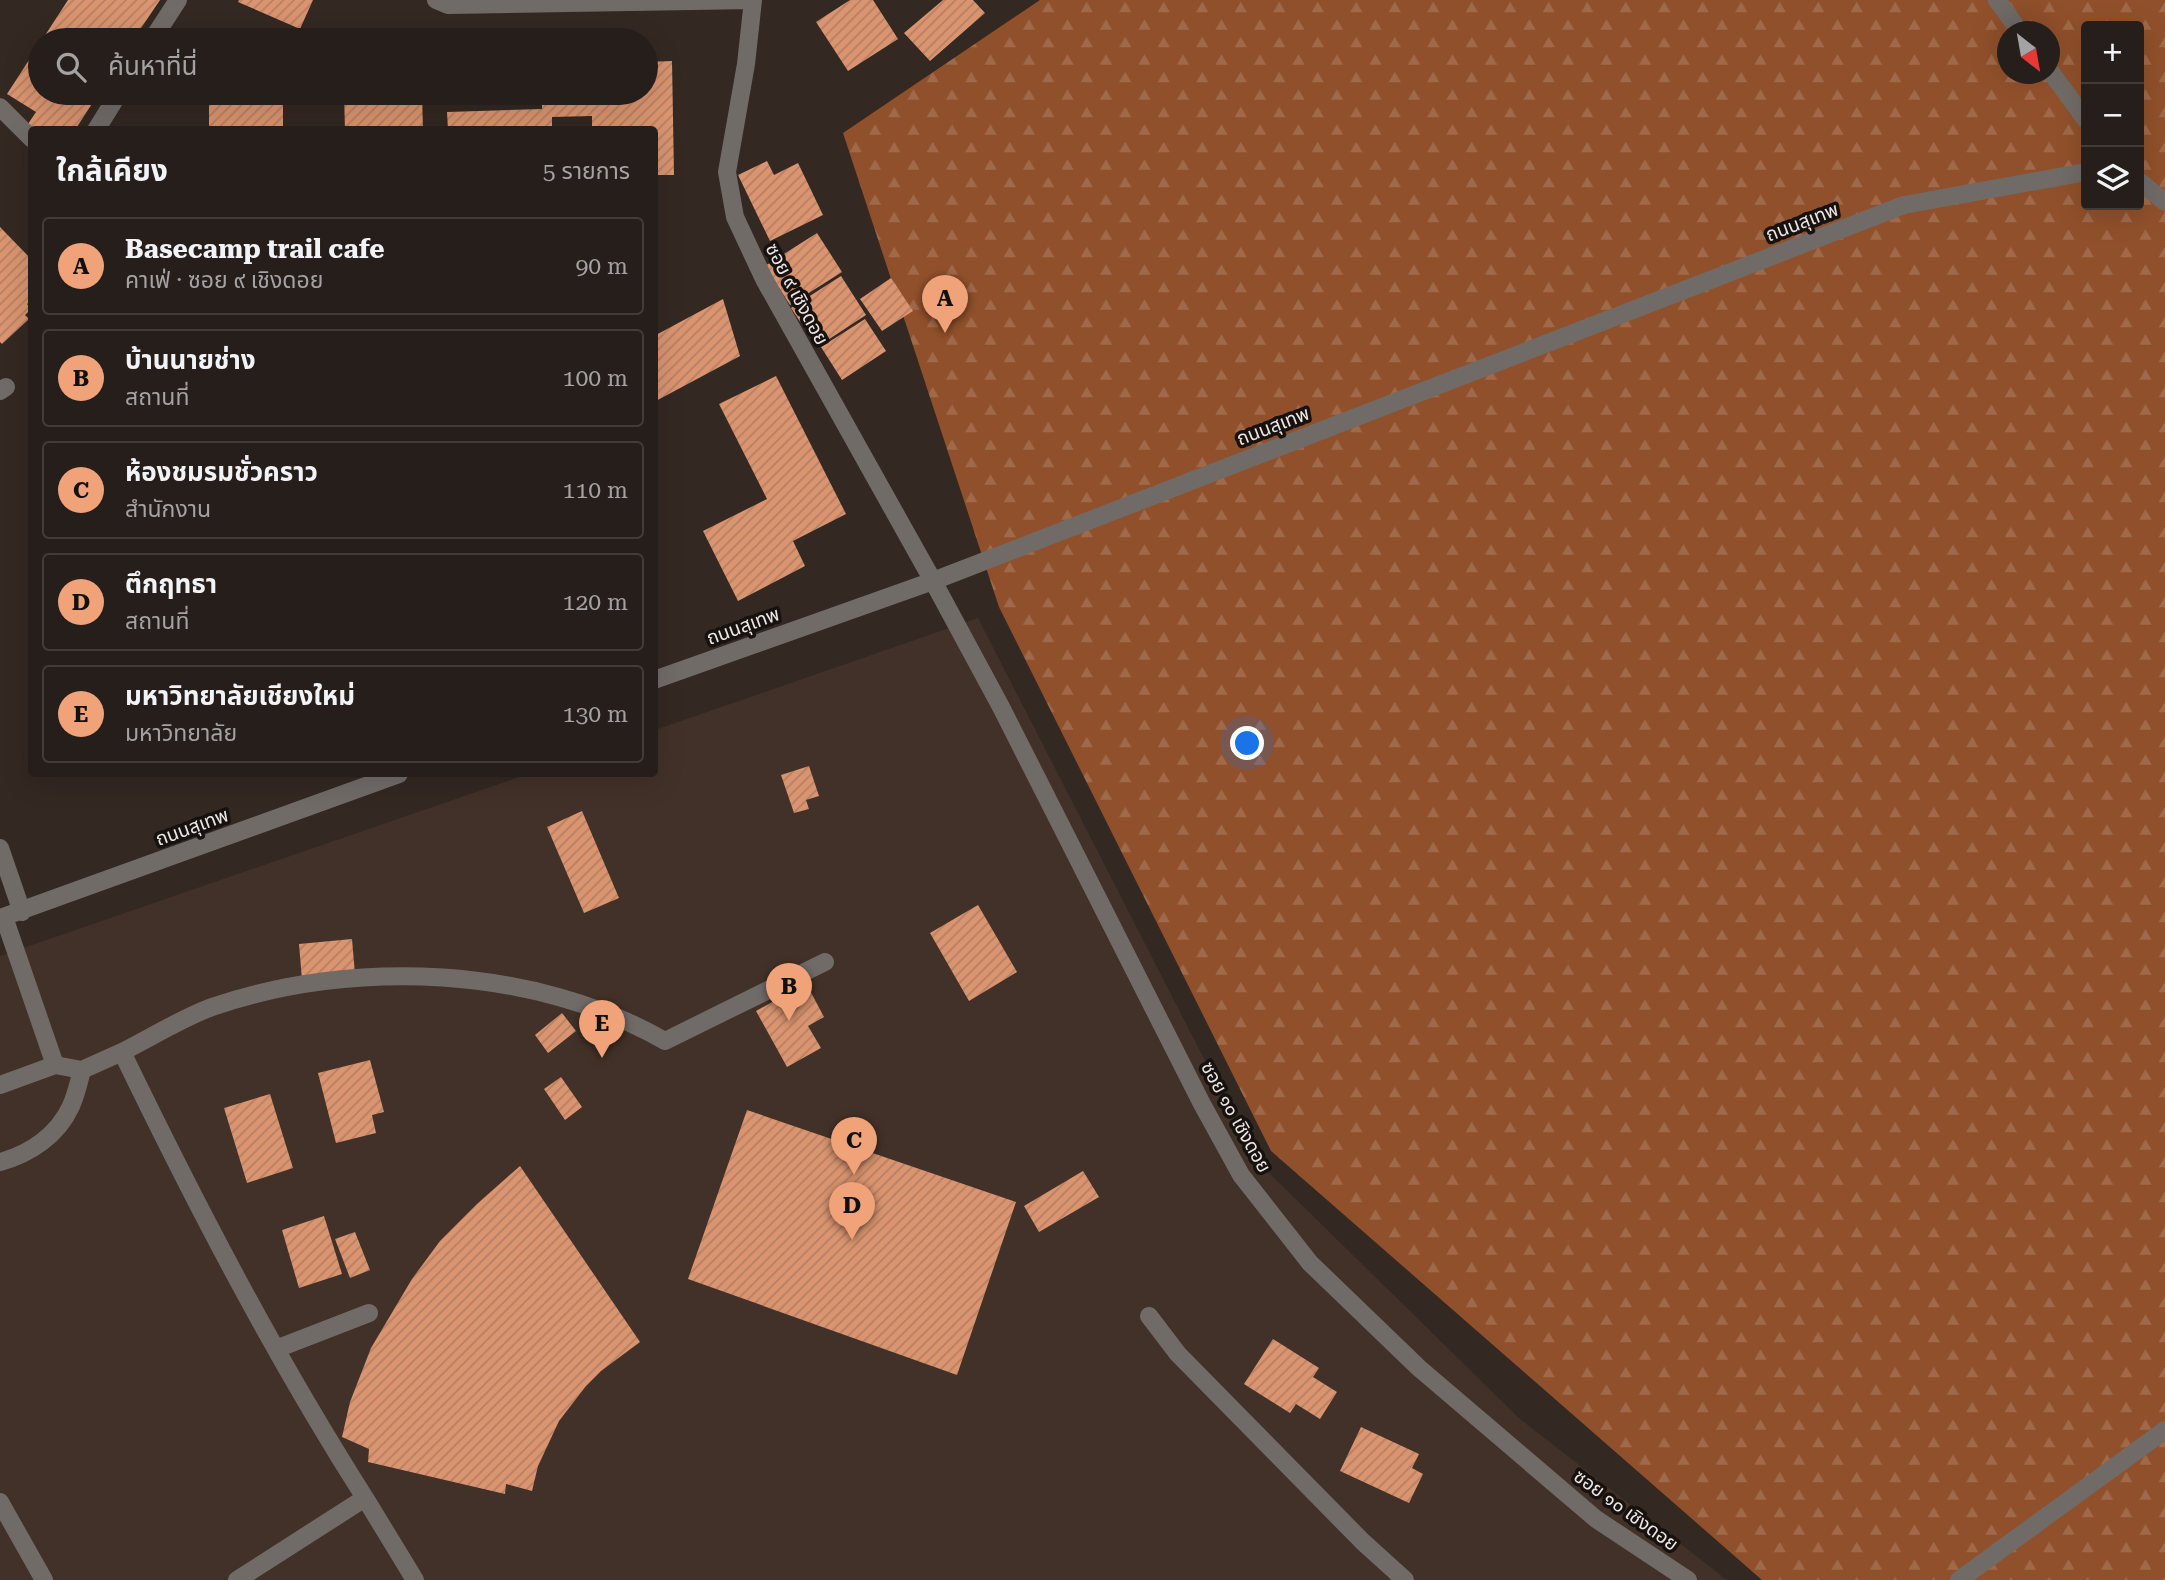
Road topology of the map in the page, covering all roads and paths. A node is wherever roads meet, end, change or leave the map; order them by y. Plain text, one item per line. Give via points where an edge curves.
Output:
1 (178, 0) edge
2 (436, 0) edge
3 (753, 0) edge
4 (1997, 0) edge
5 (2012, 21) edge
6 (160, 28) edge
7 (2059, 84) edge
8 (112, 105) edge
9 (0, 107) edge
10 (2081, 113) edge
11 (98, 126) edge
12 (28, 135) edge
13 (2081, 173) edge
14 (2144, 185) edge
15 (2165, 202) edge
16 (933, 581) junction
17 (658, 679) edge
18 (381, 777) edge
19 (353, 782) edge
20 (0, 848) edge
21 (22, 912) junction
22 (2, 918) edge
23 (825, 962) dead end
24 (122, 1052) junction
25 (55, 1065) junction
26 (82, 1070) junction
27 (0, 1085) edge
28 (0, 1162) edge
29 (369, 1313) dead end
30 (1149, 1316) dead end
31 (276, 1349) junction
32 (2165, 1430) edge
33 (365, 1498) junction
34 (0, 1502) edge
35 (44, 1580) edge
36 (237, 1580) edge
37 (415, 1580) edge
38 (1405, 1580) edge
39 (1688, 1580) edge
40 (1959, 1580) edge

1 - 6 street
2 - 3 street via 449,5
3 - 16 street, ซอย ๙ เชิงดอย via 727,172 735,217 770,290
4 - 5 street
7 - 10 street
8 - 11 street
9 - 12 street
13 - 16 street, ถนนสุเทพ via 1905,205
14 - 15 street
16 - 17 street, ถนนสุเทพ
16 - 39 street, ซอย ๑๐ เชิงดอย via 1241,1174 1310,1263 1419,1368 1596,1519
18 - 19 street, ถนนสุเทพ
19 - 21 street, ถนนสุเทพ
20 - 21 street
21 - 22 street, ถนนสุเทพ
22 - 25 street
23 - 24 street via 665,1041 605,1013 507,985 444,977 373,976 295,985 211,1007
24 - 26 street
24 - 31 street via 174,1160
25 - 26 street
25 - 27 street
26 - 28 street via 71,1107 50,1137 16,1158
29 - 31 street
30 - 38 street via 1178,1354
31 - 33 street
32 - 40 street
33 - 36 street
33 - 37 street
34 - 35 street

